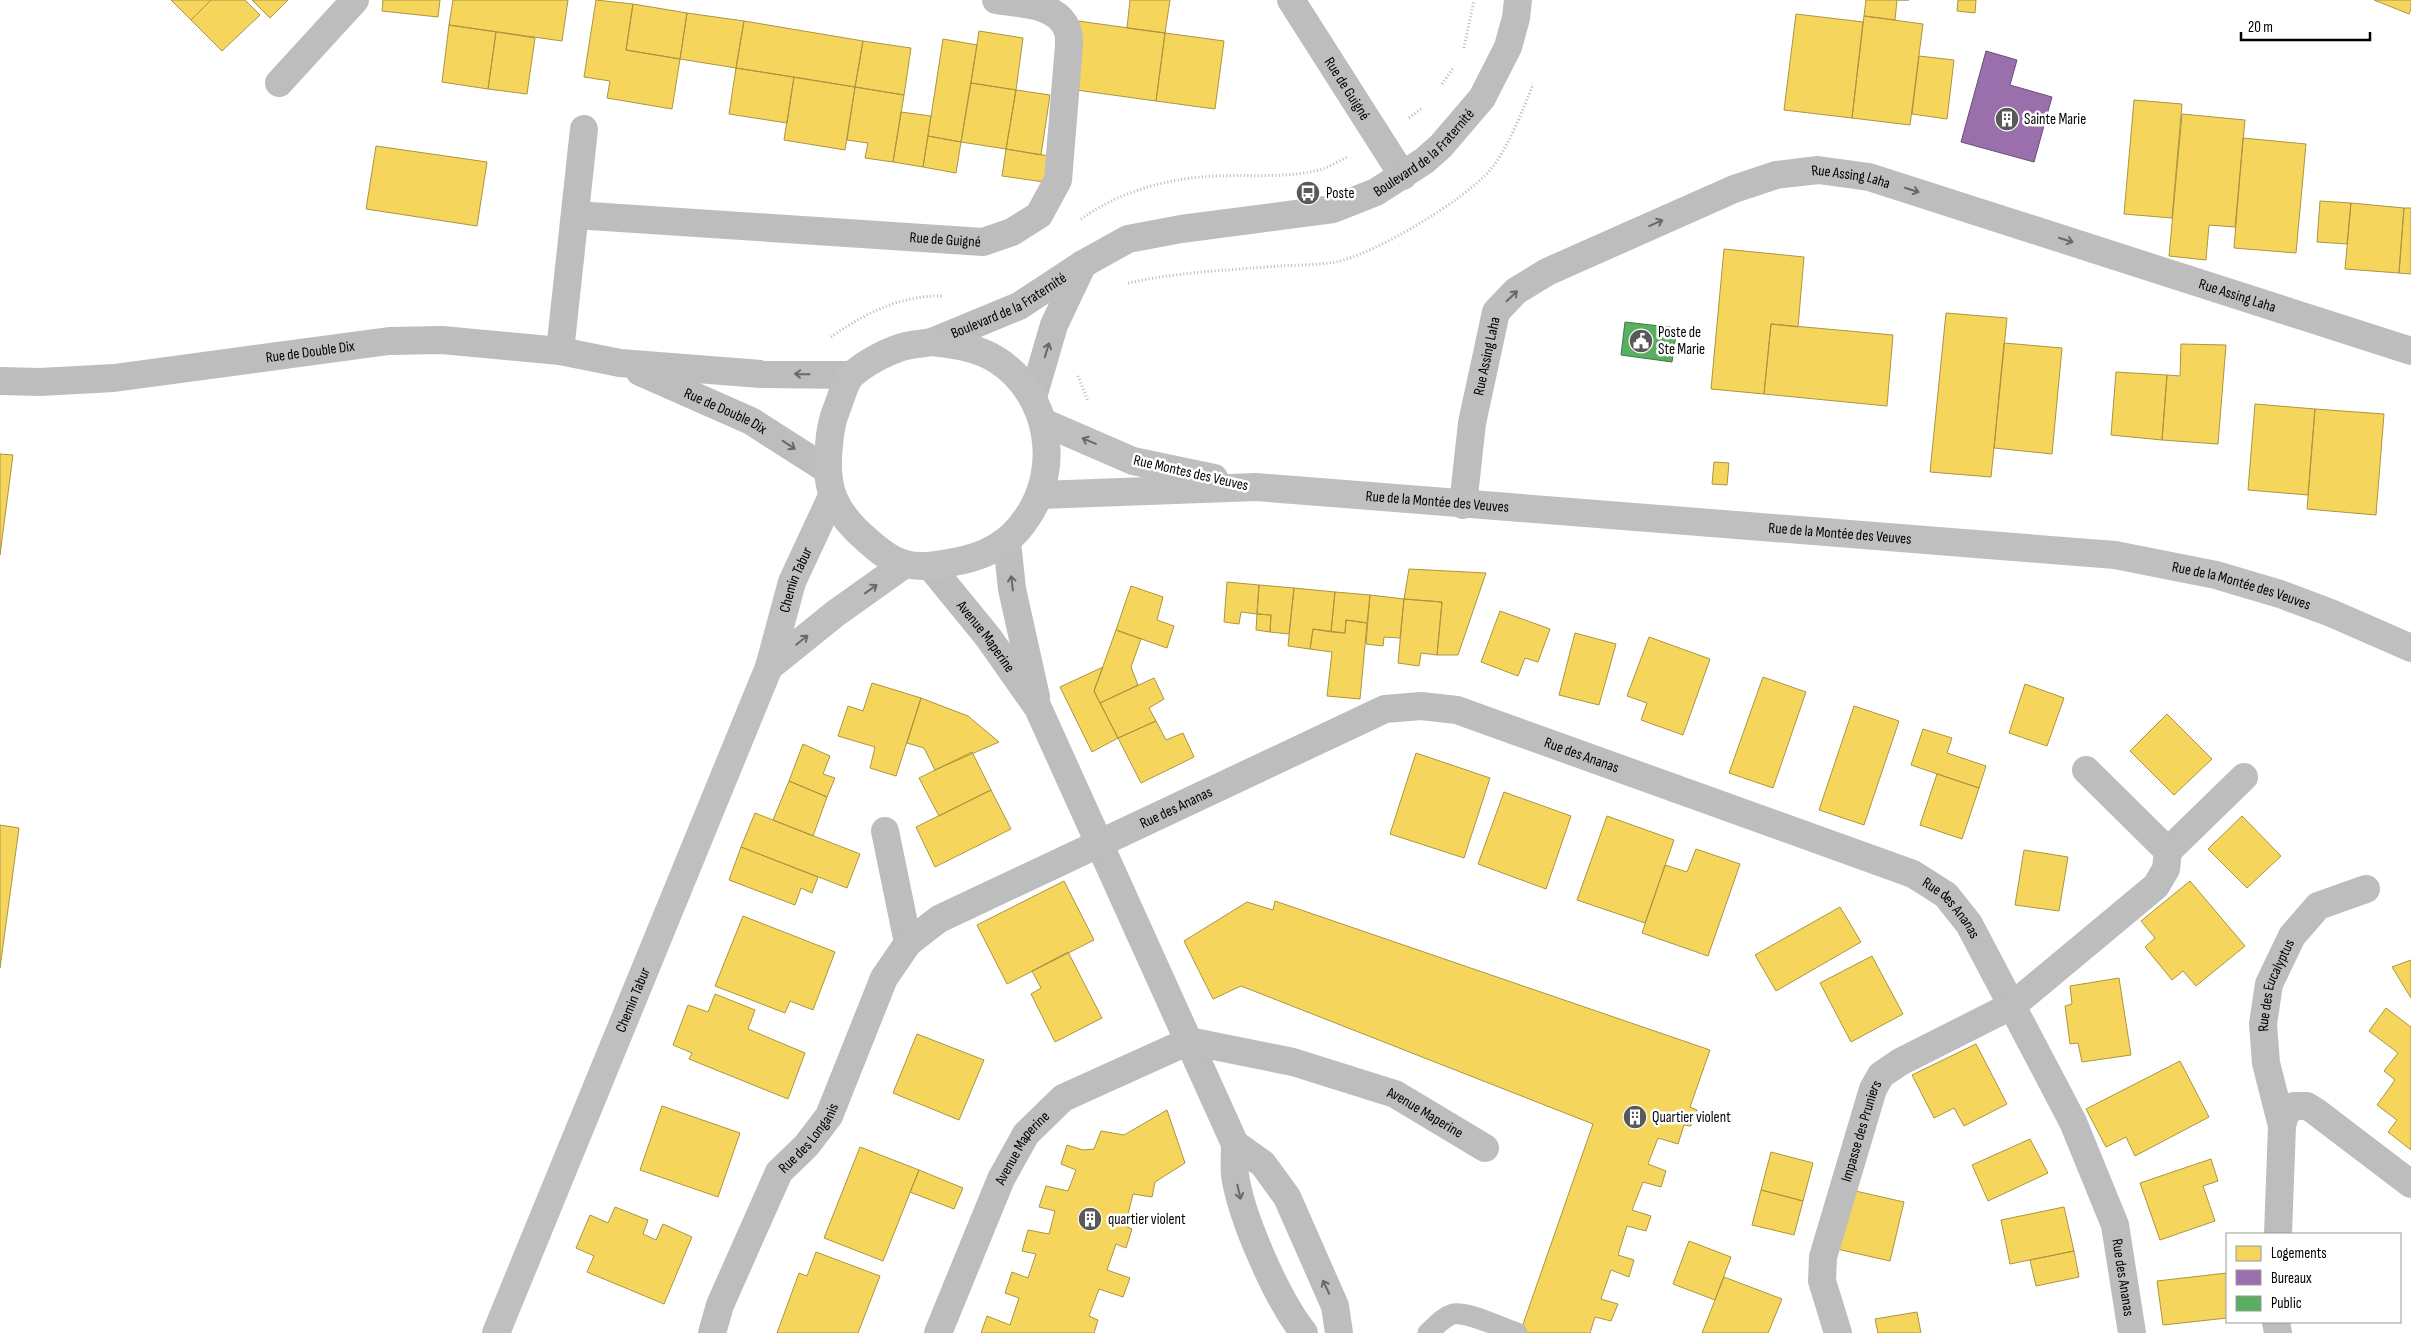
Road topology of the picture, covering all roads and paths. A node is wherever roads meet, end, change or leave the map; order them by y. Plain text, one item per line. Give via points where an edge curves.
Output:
1 (355, 0) edge
2 (996, 0) edge
3 (1291, 0) edge
4 (1474, 0) edge
5 (1518, 0) edge
6 (1463, 53) dead end
7 (1458, 61) dead end
8 (279, 83) dead end
9 (1441, 86) dead end
10 (1430, 102) dead end
11 (584, 129) dead end
12 (1380, 140) junction
13 (1404, 176) junction
14 (575, 215) junction
15 (1077, 222) dead end
16 (1083, 264) junction
17 (951, 296) dead end
18 (827, 340) dead end
19 (932, 342) junction
20 (2411, 351) edge
21 (560, 352) junction
22 (620, 363) junction
23 (851, 375) junction
24 (0, 381) edge
25 (1033, 396) junction
26 (1043, 422) junction
27 (826, 469) junction
28 (1256, 487) junction
29 (1040, 494) junction
30 (832, 496) junction
31 (1463, 505) junction
32 (1007, 542) junction
33 (917, 565) junction
34 (2411, 648) edge
35 (769, 667) junction
36 (1038, 708) junction
37 (2086, 770) dead end
38 (2244, 778) dead end
39 (885, 831) dead end
40 (1100, 844) junction
41 (2168, 851) junction
42 (2366, 889) dead end
43 (908, 943) junction
44 (2013, 1005) junction
45 (1188, 1041) junction
46 (2282, 1126) junction
47 (1235, 1144) junction
48 (1485, 1148) dead end
49 (2411, 1184) edge
50 (2278, 1233) edge
51 (496, 1333) edge
52 (712, 1333) edge
53 (938, 1333) edge
54 (1304, 1333) edge
55 (1339, 1333) edge
56 (1428, 1333) edge
57 (1517, 1333) edge
58 (1838, 1333) edge
59 (2132, 1333) edge

1 - 8 street
2 - 14 street, Rue de Guigné via 1038,7 1056,14 1068,29 1058,180 1039,216 1012,232 983,242
3 - 12 street, Rue de Guigné
4 - 6 path
5 - 13 street, Boulevard de la Fraternité via 1508,47 1482,98 1441,146
7 - 9 path
10 - 12 path
11 - 14 street
12 - 13 street, Rue de Guigné
12 - 15 path via 1323,168 1268,177 1203,177 1159,183 1101,205
13 - 16 street, Boulevard de la Fraternité via 1376,192 1332,209 1128,239
14 - 21 street
16 - 19 street, Boulevard de la Fraternité via 1019,306
25 -> 16 street, Boulevard de la Fraternité via 1054,325
17 - 18 path via 924,296 891,304 856,320
19 - 23 main road via 899,348
19 - 25 main road via 965,346 997,360
31 -> 20 street, Rue Assing Laha via 1472,423 1496,312 1516,291 1547,272 1734,189 1776,175 1818,170 1877,179
21 - 22 street, Rue de Double Dix
21 - 24 street, Rue de Double Dix via 442,340 389,341 114,378
23 -> 22 street, Rue de Double Dix via 761,374
22 -> 27 street, Rue de Double Dix via 751,421
23 - 27 main road via 832,420
25 - 26 main road
28 -> 26 main road, Rue Montes des Veuves via 1134,461
26 - 29 main road via 1048,458
27 - 30 main road
28 - 29 main road, Rue Montes des Veuves
28 - 31 main road, Rue de la Montée des Veuves
29 - 32 main road via 1026,519
30 - 33 main road via 850,526 876,548
30 - 35 main road, Chemin Tabur via 792,582
31 - 34 main road, Rue de la Montée des Veuves via 2115,555 2216,575 2280,594
32 - 33 main road via 976,557
36 -> 32 street, Avenue Maperine via 1012,589
35 -> 33 main road, Chemin Tabur via 836,613
33 - 36 street, Avenue Maperine via 988,637
35 - 51 main road, Chemin Tabur
36 - 40 street, Avenue Maperine
37 - 41 street
38 - 41 street
39 - 43 street
40 - 43 street, Rue des Longanis via 939,919
40 - 44 street, Rue des Ananas via 1385,709 1422,706 1457,710 1913,874 1946,895 1969,924
40 - 45 street, Avenue Maperine
41 - 44 street via 2166,868 2156,886
42 - 46 street, Rue des Eucalyptus via 2318,906 2292,936 2269,984 2263,1024 2266,1063
43 - 52 street, Rue des Longanis via 884,978 829,1116 806,1146 779,1172 720,1305
44 - 58 street, Impasse des Pruniers via 1900,1062 1881,1075 1873,1089 1823,1257 1822,1281
44 - 59 street, Rue des Ananas via 2073,1122 2115,1225
45 - 47 street, Avenue Maperine
45 - 48 street, Avenue Maperine via 1293,1062 1396,1094
45 - 53 street, Avenue Maperine via 1063,1098 1026,1134 1001,1179
46 - 49 street via 2285,1114 2294,1106 2306,1106
46 - 50 street, Rue des Eucalyptus
47 -> 54 street, Avenue Maperine via 1235,1174 1245,1215 1292,1318
55 -> 47 street, Avenue Maperine via 1335,1306 1287,1197 1263,1164
56 - 57 lane via 1454,1314 1464,1314

